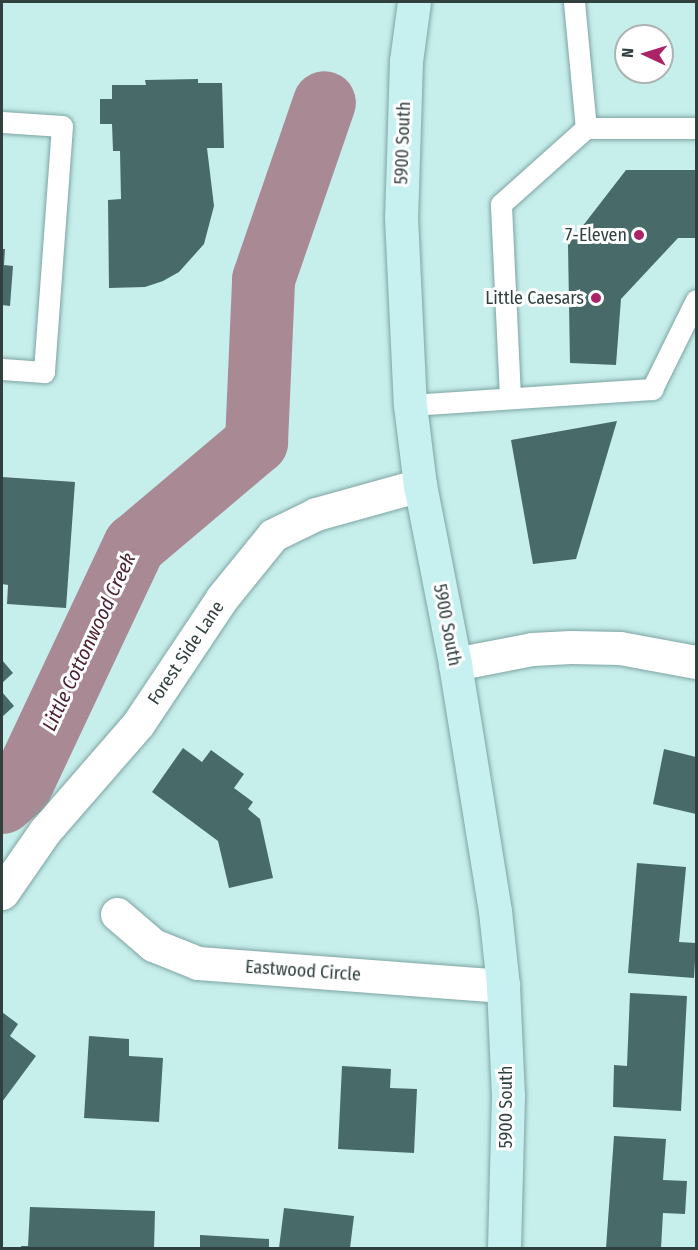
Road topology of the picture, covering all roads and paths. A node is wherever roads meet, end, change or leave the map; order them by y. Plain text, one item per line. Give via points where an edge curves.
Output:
1 (414, 2) edge
2 (574, 2) edge
3 (2, 122) edge
4 (586, 128) junction
5 (696, 128) edge
6 (696, 300) edge
7 (2, 369) edge
8 (510, 397) junction
9 (410, 405) junction
10 (420, 485) junction
11 (696, 662) edge
12 (455, 664) junction
13 (2, 892) edge
14 (117, 914) dead end
15 (503, 986) junction
16 (504, 1248) edge

1 - 9 main road, 5900 South via 406,61 401,217
2 - 4 lane
3 - 7 lane via 62,126 44,372
4 - 5 lane
4 - 8 lane via 501,204
6 - 8 lane via 652,389
8 - 9 lane
9 - 10 main road, 5900 South
10 - 12 main road, 5900 South
10 - 13 street, Forest Side Lane via 316,514 273,535 222,598 138,724 45,831
11 - 12 street via 620,648 571,647 532,649
12 - 15 main road, 5900 South via 495,911
14 - 15 street, Eastwood Circle via 153,945 198,963
15 - 16 main road, 5900 South via 508,1095

